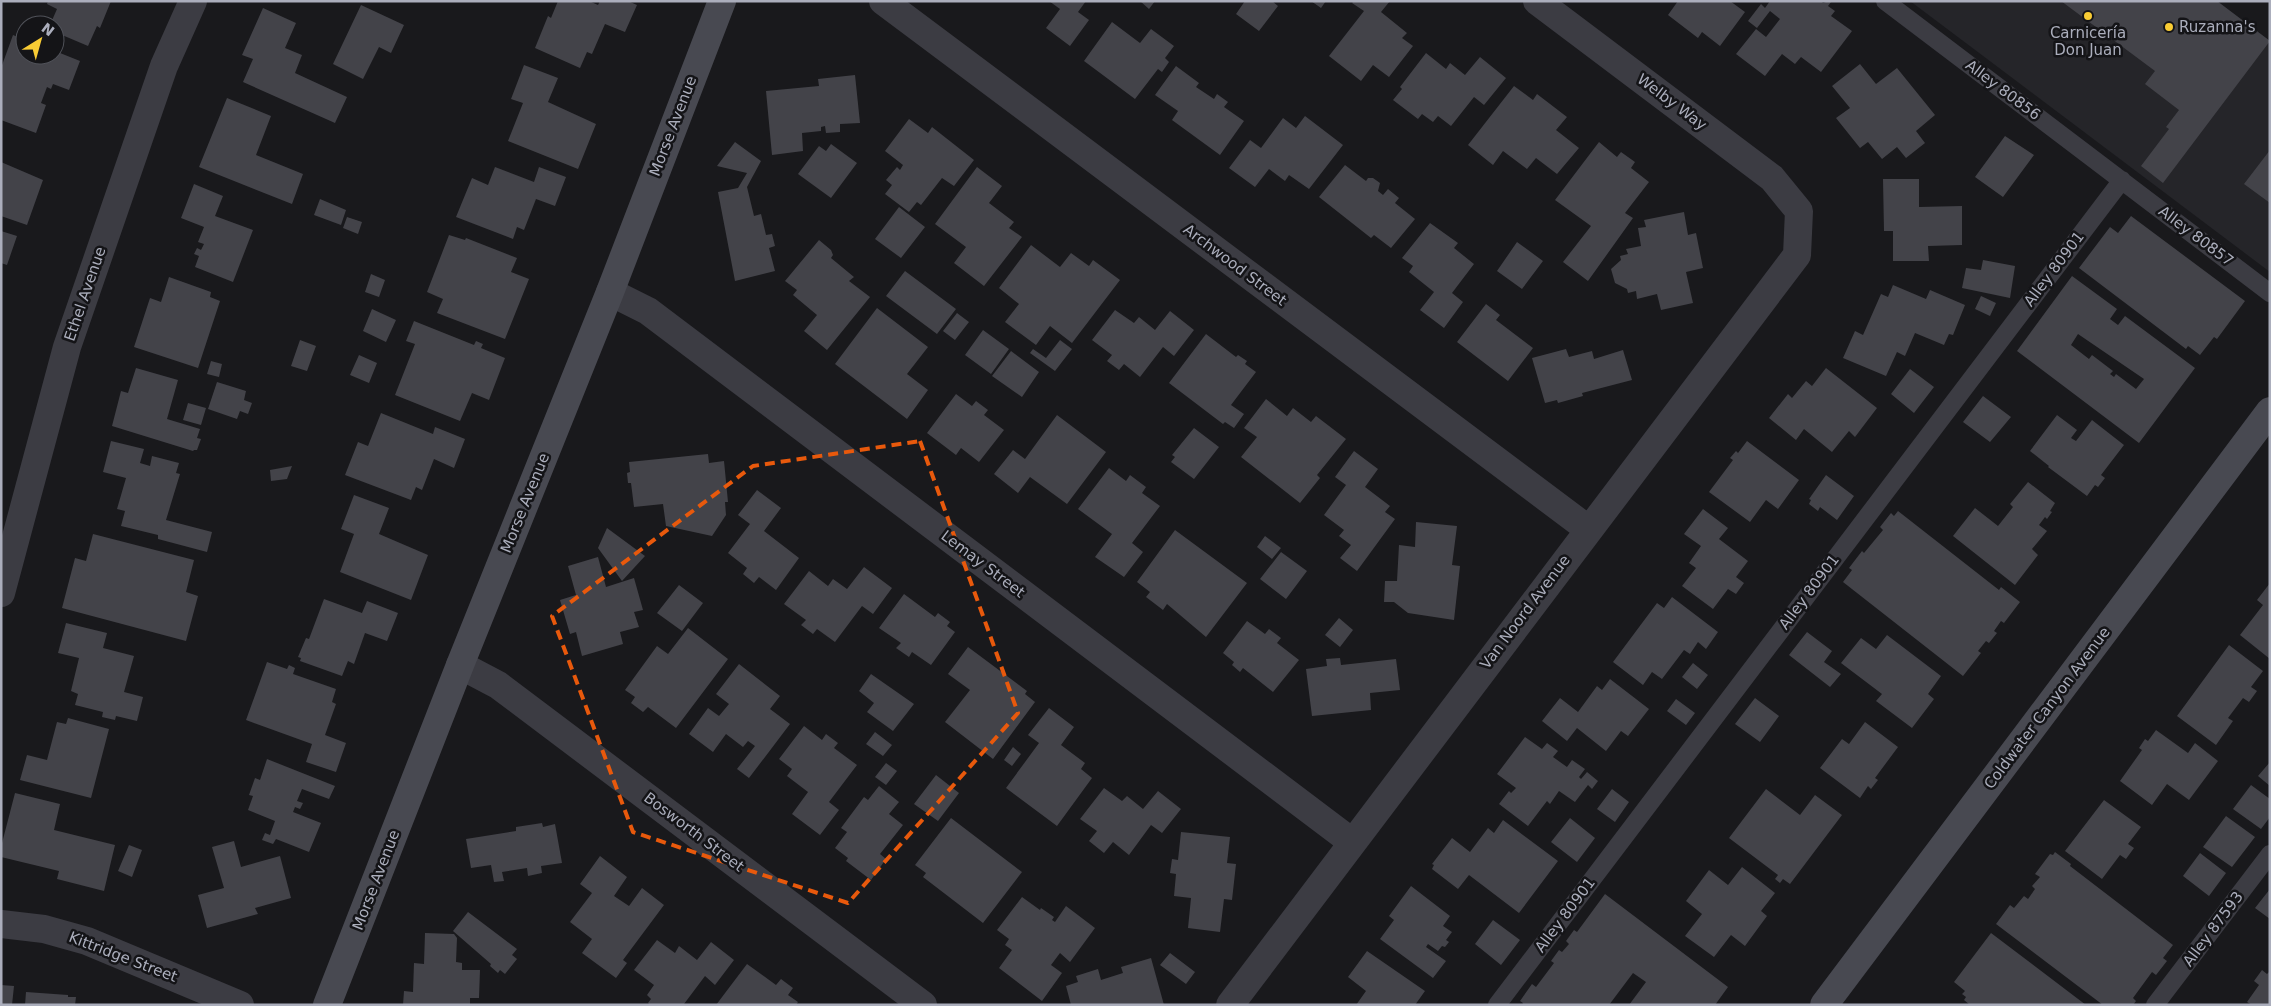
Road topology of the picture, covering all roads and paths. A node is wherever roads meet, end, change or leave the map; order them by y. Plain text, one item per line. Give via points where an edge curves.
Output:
1 (192, 1) edge
2 (722, 1) edge
3 (883, 1) edge
4 (1537, 1) edge
5 (1885, 1) edge
6 (2122, 180) junction
7 (1799, 211) joint
8 (610, 292) junction
9 (2270, 293) edge
10 (2270, 411) edge
11 (1588, 529) junction
12 (1, 594) edge
13 (460, 665) junction
14 (1352, 842) junction
15 (2270, 854) edge
16 (1, 924) edge
17 (240, 1005) edge
18 (327, 1005) edge
19 (923, 1005) edge
20 (1230, 1005) edge
21 (1497, 1005) edge
22 (1824, 1005) edge
23 (2156, 1005) edge

1 - 12 street, Ethel Avenue via 164,66 66,347
2 - 8 street, Morse Avenue
3 - 11 street, Archwood Street
4 - 7 street, Welby Way via 1772,178
5 - 6 lane, Alley 80856
6 - 9 lane, Alley 80857
6 - 21 lane, Alley 80901
7 - 11 street, Van Noord Avenue via 1797,255
8 - 13 street, Morse Avenue
8 - 14 street, Lemay Street via 656,317
10 - 22 street, Coldwater Canyon Avenue
11 - 14 street, Van Noord Avenue
13 - 18 street, Morse Avenue
13 - 19 street, Bosworth Street via 498,685
14 - 20 street, Van Noord Avenue
15 - 23 lane, Alley 87593
16 - 17 street, Kittridge Street via 44,929 87,941

